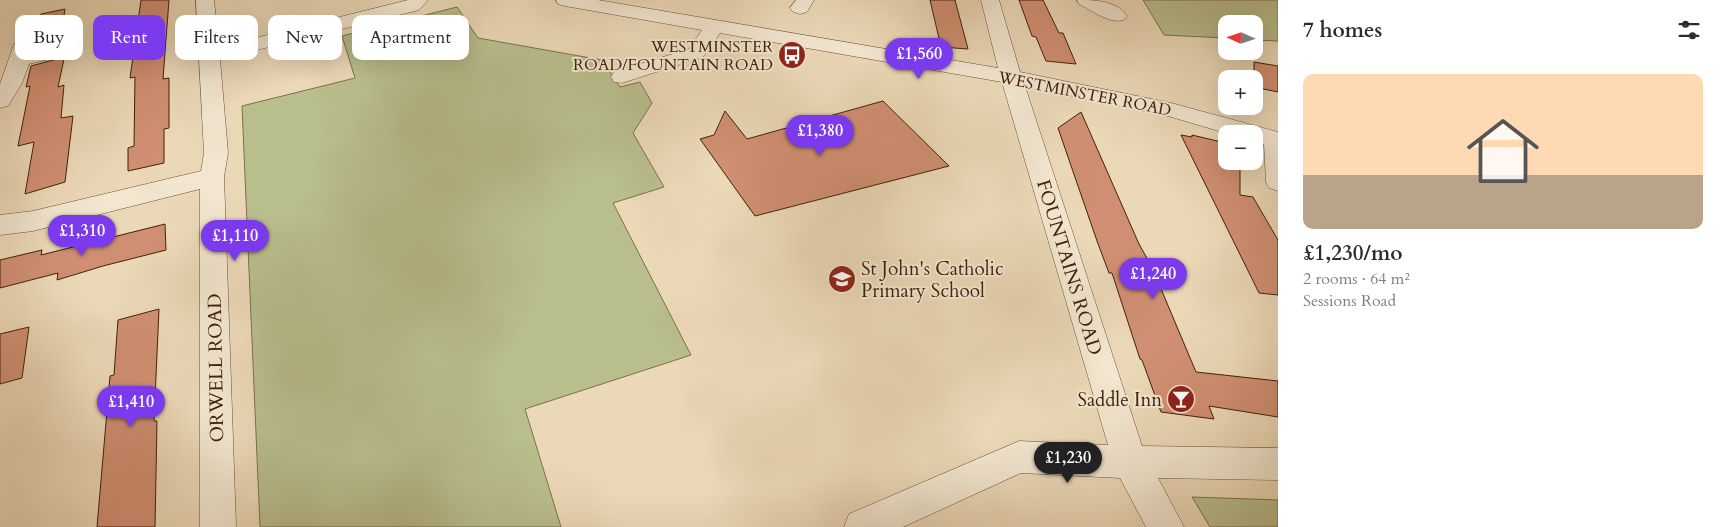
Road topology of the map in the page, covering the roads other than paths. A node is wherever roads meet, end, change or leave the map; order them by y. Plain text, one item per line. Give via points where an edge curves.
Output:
1 (205, 0) edge
2 (419, 0) edge
3 (564, 0) edge
4 (990, 0) edge
5 (1086, 0) edge
6 (206, 15) edge
7 (1117, 16) dead end
8 (715, 26) junction
9 (258, 43) edge
10 (18, 60) edge
11 (210, 60) edge
12 (622, 77) dead end
13 (1011, 77) junction
14 (0, 101) edge
15 (1276, 139) edge
16 (212, 177) junction
17 (1278, 182) edge
18 (0, 225) edge
19 (1130, 462) junction
20 (1278, 464) edge
21 (218, 527) edge
22 (862, 527) edge
23 (1166, 527) edge

1 - 6 street, ORWELL ROAD
2 - 9 street via 412,6
3 - 8 street, WESTMINSTER ROAD
4 - 13 street, FOUNTAINS ROAD
5 - 7 street
8 - 12 street via 696,53
8 - 13 street, WESTMINSTER ROAD
10 - 14 street
11 - 16 street, ORWELL ROAD via 216,153
13 - 15 street, WESTMINSTER ROAD via 1171,110
13 - 19 street, FOUNTAINS ROAD
15 - 17 street
16 - 18 street via 34,221
16 - 21 street, ORWELL ROAD
19 - 20 street
19 - 22 street via 1019,457
19 - 23 street, FOUNTAINS ROAD

